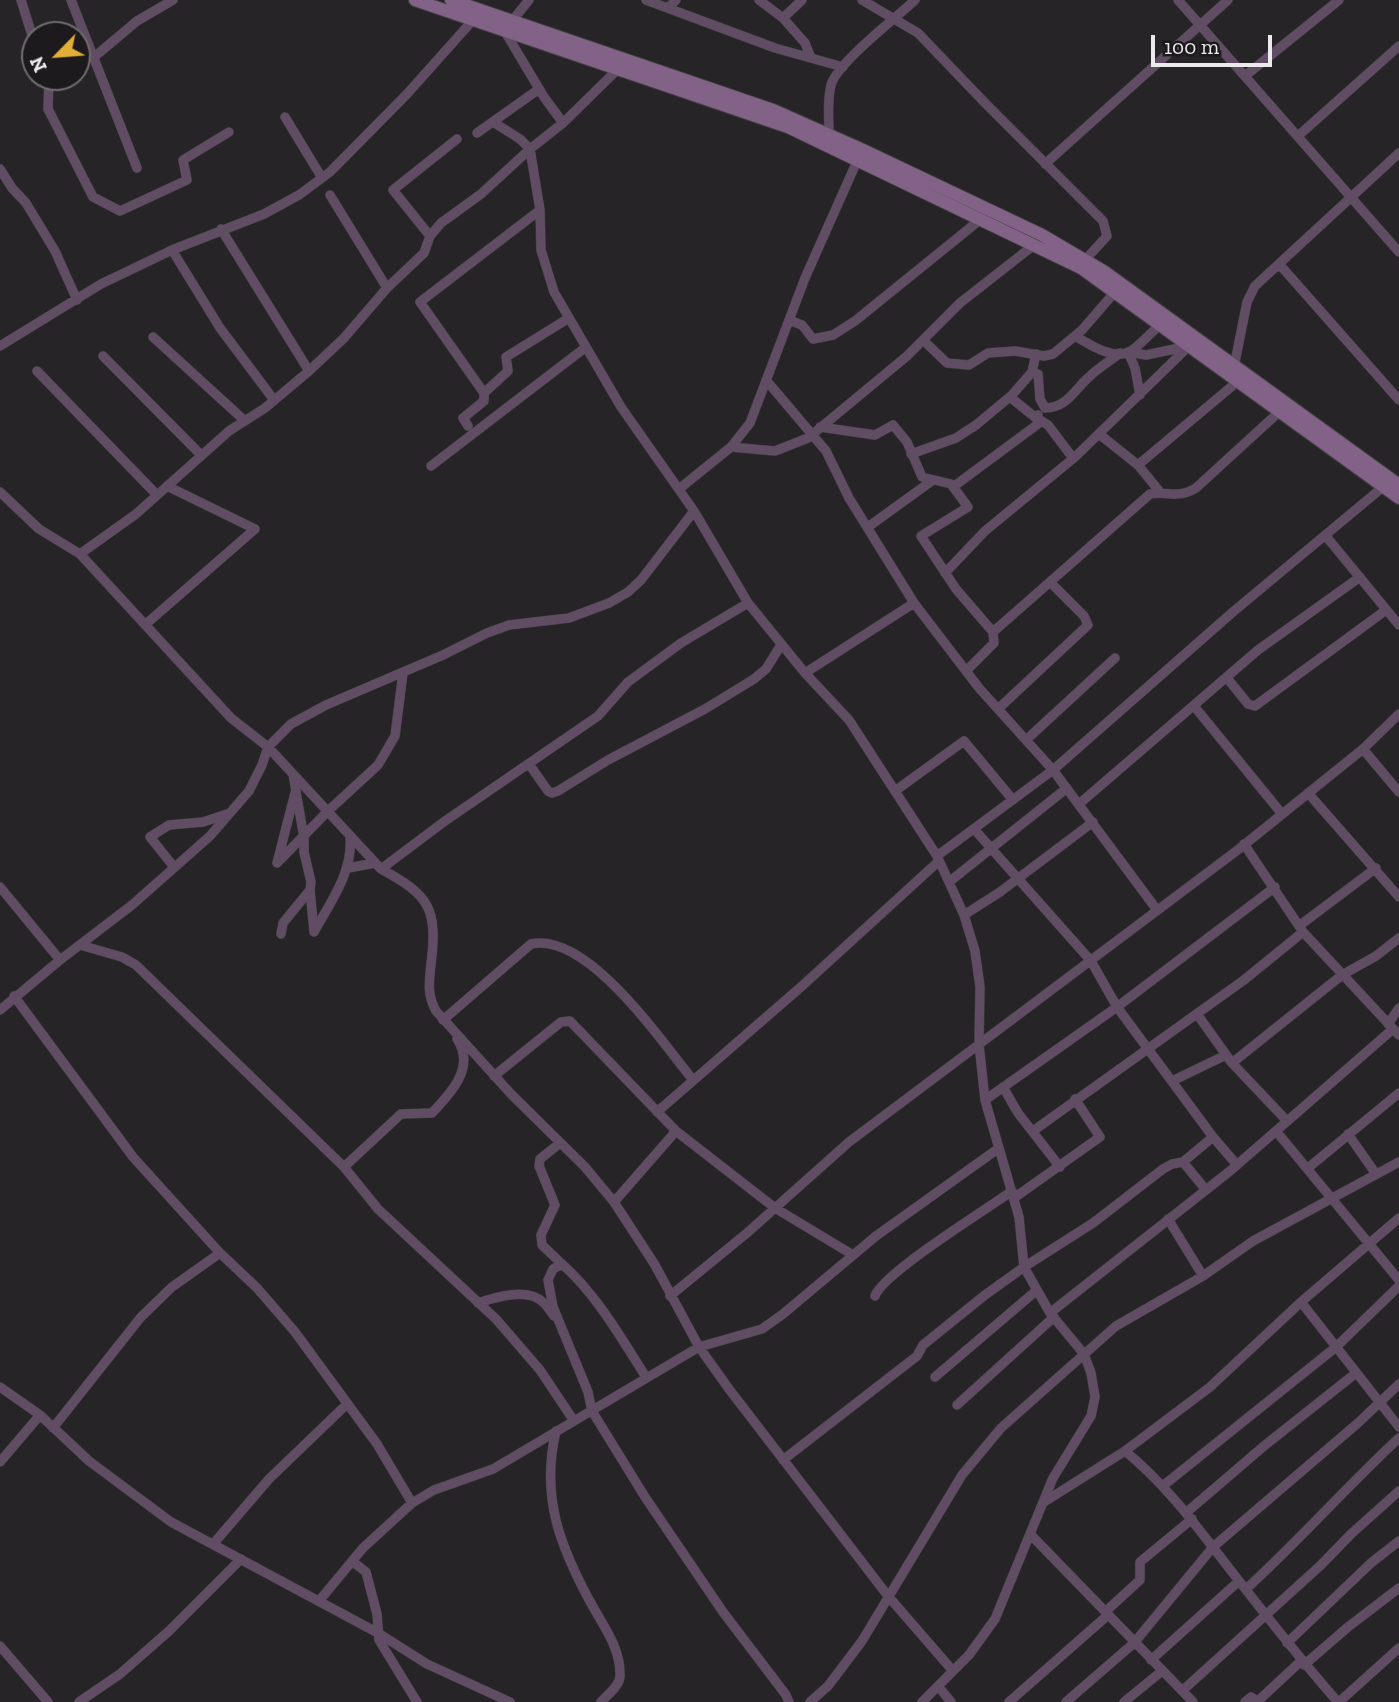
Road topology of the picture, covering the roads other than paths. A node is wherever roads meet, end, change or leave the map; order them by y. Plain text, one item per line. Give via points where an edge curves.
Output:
1 (21, 0) edge
2 (71, 0) edge
3 (173, 0) edge
4 (415, 0) edge
5 (451, 0) edge
6 (529, 0) edge
7 (646, 0) edge
8 (676, 0) edge
9 (759, 0) edge
10 (802, 0) edge
11 (862, 0) edge
12 (915, 0) edge
13 (1178, 0) edge
14 (1228, 0) edge
15 (1339, 0) edge
16 (668, 8) junction
17 (783, 18) junction
18 (896, 18) junction
19 (473, 20) junction
20 (28, 21) edge
21 (508, 24) junction
22 (1200, 24) junction
23 (1399, 46) edge
24 (93, 58) junction
25 (810, 58) junction
26 (843, 66) junction
27 (618, 69) junction
28 (1245, 76) junction
29 (539, 89) junction
30 (48, 91) edge
31 (285, 117) dead end
32 (493, 122) junction
33 (563, 123) junction
34 (229, 132) dead end
35 (477, 133) dead end
36 (829, 134) junction
37 (1298, 136) junction
38 (457, 139) dead end
39 (530, 149) junction
40 (1399, 153) edge
41 (858, 159) junction
42 (1045, 164) junction
43 (0, 169) edge
44 (137, 169) dead end
45 (323, 178) junction
46 (330, 195) dead end
47 (1350, 197) junction
48 (540, 210) junction
49 (981, 219) junction
50 (221, 229) junction
51 (430, 236) junction
52 (1034, 245) junction
53 (172, 250) junction
54 (1399, 252) edge
55 (1086, 259) junction
56 (1280, 265) junction
57 (387, 288) junction
58 (1114, 293) junction
59 (77, 300) junction
60 (569, 318) junction
61 (789, 320) junction
62 (1160, 326) junction
63 (1075, 336) junction
64 (153, 337) dead end
65 (923, 340) junction
66 (0, 345) edge
67 (1189, 346) junction
68 (586, 347) junction
69 (1124, 352) junction
70 (1036, 354) junction
71 (103, 356) dead end
72 (1234, 367) junction
73 (37, 371) dead end
74 (309, 371) junction
75 (1032, 372) junction
76 (766, 380) junction
77 (1237, 382) junction
78 (484, 393) junction
79 (1140, 395) junction
80 (1010, 397) junction
81 (274, 400) junction
82 (1399, 400) edge
83 (1045, 408) junction
84 (1279, 412) junction
85 (1039, 420) junction
86 (245, 421) junction
87 (468, 426) dead end
88 (820, 427) junction
89 (1099, 433) junction
90 (811, 435) junction
91 (731, 447) junction
92 (911, 454) junction
93 (201, 455) junction
94 (1073, 458) junction
95 (1138, 465) junction
96 (432, 466) dead end
97 (933, 480) junction
98 (1399, 485) edge
99 (167, 486) junction
100 (953, 487) junction
101 (1383, 487) junction
102 (679, 489) junction
103 (0, 492) edge
104 (1160, 492) junction
105 (157, 495) junction
106 (1399, 498) edge
107 (694, 511) junction
108 (868, 527) junction
109 (1325, 535) junction
110 (80, 554) junction
111 (945, 573) junction
112 (1360, 577) junction
113 (1051, 583) junction
114 (748, 603) junction
115 (914, 603) junction
116 (1386, 610) junction
117 (146, 624) junction
118 (1399, 625) edge
119 (993, 632) junction
120 (781, 645) junction
121 (1115, 658) dead end
122 (966, 671) junction
123 (402, 673) junction
124 (805, 673) junction
125 (1227, 677) junction
126 (1194, 706) junction
127 (998, 709) junction
128 (1399, 714) edge
129 (1026, 740) junction
130 (268, 747) junction
131 (1363, 749) junction
132 (529, 764) junction
133 (1053, 770) junction
134 (293, 774) junction
135 (1067, 788) junction
136 (895, 791) junction
137 (1399, 792) edge
138 (295, 793) junction
139 (1308, 793) junction
140 (1013, 800) junction
141 (1079, 804) junction
142 (328, 811) junction
143 (232, 812) junction
144 (1282, 814) junction
145 (1093, 821) junction
146 (974, 829) junction
147 (304, 835) junction
148 (351, 836) junction
149 (1244, 845) junction
150 (992, 849) junction
151 (938, 859) junction
152 (378, 866) junction
153 (174, 867) junction
154 (348, 868) junction
155 (1376, 868) junction
156 (1018, 878) junction
157 (949, 882) junction
158 (0, 887) edge
159 (1275, 887) junction
160 (310, 890) junction
161 (1397, 890) edge
162 (1157, 910) junction
163 (964, 915) junction
164 (1301, 929) junction
165 (281, 934) dead end
166 (1399, 938) edge
167 (80, 945) junction
168 (60, 960) junction
169 (1091, 961) junction
170 (1342, 975) junction
171 (14, 996) junction
172 (1117, 1007) junction
173 (1399, 1008) edge
174 (0, 1010) edge
175 (1197, 1014) junction
176 (443, 1020) junction
177 (1393, 1029) edge
178 (979, 1044) junction
179 (1147, 1048) junction
180 (1229, 1059) junction
181 (494, 1076) junction
182 (693, 1080) junction
183 (1172, 1082) junction
184 (1003, 1087) junction
185 (1399, 1093) edge
186 (985, 1100) junction
187 (1076, 1100) junction
188 (657, 1112) junction
189 (1287, 1121) junction
190 (676, 1131) junction
191 (1032, 1131) junction
192 (1276, 1131) junction
193 (1348, 1134) junction
194 (1213, 1137) junction
195 (560, 1143) junction
196 (999, 1148) junction
197 (1399, 1162) edge
198 (1183, 1163) junction
199 (1237, 1166) junction
200 (344, 1167) junction
201 (1060, 1167) junction
202 (1308, 1168) junction
203 (1376, 1174) junction
204 (1206, 1189) junction
205 (1013, 1195) junction
206 (1331, 1198) junction
207 (614, 1202) junction
208 (775, 1208) junction
209 (1399, 1218) edge
210 (1168, 1219) junction
211 (1368, 1244) junction
212 (220, 1253) junction
213 (853, 1255) junction
214 (562, 1264) junction
215 (1024, 1267) junction
216 (1203, 1276) junction
217 (1399, 1280) edge
218 (1399, 1286) edge
219 (1037, 1290) junction
220 (670, 1296) junction
221 (875, 1296) dead end
222 (1301, 1302) junction
223 (478, 1303) junction
224 (1052, 1315) junction
225 (557, 1320) junction
226 (699, 1347) junction
227 (1336, 1347) junction
228 (1084, 1354) junction
229 (1356, 1373) junction
230 (646, 1377) junction
231 (935, 1377) dead end
232 (1399, 1384) edge
233 (0, 1387) edge
234 (1380, 1403) junction
235 (347, 1404) junction
236 (957, 1405) dead end
237 (592, 1411) junction
238 (40, 1416) junction
239 (574, 1421) junction
240 (1399, 1427) edge
241 (52, 1428) junction
242 (556, 1431) junction
243 (1399, 1438) edge
244 (1125, 1451) junction
245 (783, 1461) junction
246 (0, 1462) edge
247 (1164, 1485) junction
248 (1399, 1491) edge
249 (412, 1503) junction
250 (1043, 1503) junction
251 (1190, 1516) junction
252 (1030, 1534) junction
253 (1399, 1541) edge
254 (214, 1543) junction
255 (1213, 1547) junction
256 (241, 1559) junction
257 (352, 1562) junction
258 (1239, 1581) junction
259 (1399, 1588) edge
260 (1246, 1589) junction
261 (888, 1596) junction
262 (319, 1601) junction
263 (1106, 1613) junction
264 (1265, 1614) junction
265 (379, 1633) junction
266 (1134, 1643) junction
267 (1287, 1643) junction
268 (0, 1646) edge
269 (1399, 1648) edge
270 (1152, 1660) junction
271 (1303, 1663) junction
272 (953, 1671) junction
273 (1162, 1671) junction
274 (938, 1686) junction
275 (1182, 1691) junction
276 (1191, 1701) edge
277 (1258, 1701) edge
278 (48, 1702) edge
279 (79, 1702) edge
280 (417, 1702) edge
281 (510, 1702) edge
282 (601, 1702) edge
283 (789, 1702) edge
284 (810, 1702) edge
285 (922, 1702) edge
286 (951, 1702) edge
287 (1009, 1702) edge
288 (1066, 1702) edge
289 (1124, 1702) edge
290 (1245, 1702) edge
291 (1339, 1702) edge

1 - 20 street
2 - 24 street
3 - 24 street via 137,21
4 - 19 main road
5 - 21 main road
6 - 21 street
7 - 16 street
8 - 16 street
9 - 17 street
10 - 17 street
11 - 18 street
12 - 18 street
13 - 22 street
14 - 22 street
15 - 28 street
16 - 25 street
17 - 25 street via 805,43
18 - 26 street
18 - 42 street via 918,33
19 - 21 main road
19 - 45 street
21 - 27 main road
21 - 29 street
21 - 36 main road via 713,88
22 - 28 street
22 - 42 street
23 - 37 street
24 - 44 street
25 - 26 street
26 - 36 street via 832,82
27 - 33 street
27 - 41 main road via 788,127
28 - 37 street
29 - 32 street
29 - 33 street
30 - 34 street via 48,109 93,197 120,211 187,180 183,160
31 - 45 street
32 - 35 street
32 - 39 street
33 - 39 street
36 - 55 main road
37 - 47 street
38 - 51 street via 393,190
39 - 48 street
39 - 51 street
40 - 47 street
41 - 49 main road
41 - 61 street
42 - 55 street via 1107,229 1107,236
43 - 59 street via 49,242
45 - 50 street via 264,214
46 - 57 street
47 - 54 street
47 - 56 street
48 - 60 street via 546,272
48 - 78 street via 420,302
49 - 52 main road
49 - 61 street via 833,335 813,339 802,325
50 - 53 street
50 - 74 street
51 - 57 street via 424,253
52 - 58 main road via 1081,268
52 - 65 street via 960,303
53 - 59 street
53 - 81 street via 220,328
55 - 72 main road
56 - 72 street via 1250,294
56 - 82 street
57 - 74 street
58 - 62 main road
58 - 63 street
59 - 66 street
60 - 68 street
60 - 78 street via 506,357 508,371
61 - 76 street
62 - 67 main road
62 - 69 street
63 - 69 street via 1095,347
63 - 70 street via 1053,354
64 - 86 street
65 - 70 street via 947,363 968,365 988,353
65 - 88 street
67 - 69 street via 1146,355
67 - 77 main road
67 - 79 street
68 - 96 street
68 - 102 street via 621,407
69 - 79 street via 1135,368
69 - 83 street via 1056,408
70 - 75 street
71 - 93 street
72 - 98 main road
73 - 105 street
74 - 81 street
75 - 80 street
75 - 83 street via 1038,373
76 - 90 street
76 - 91 street via 750,423
77 - 84 main road
77 - 95 street
78 - 87 street via 484,401 463,418
79 - 89 street
80 - 85 street
80 - 92 street via 956,438
81 - 86 street
83 - 85 street
84 - 101 main road
84 - 104 street via 1196,488 1172,495
85 - 94 street
85 - 100 street
86 - 93 street
88 - 90 street
88 - 92 street via 875,435 893,425
89 - 94 street
89 - 95 street
90 - 91 street via 775,451
90 - 108 street via 834,464
91 - 102 street
92 - 97 street via 922,477
93 - 99 street
94 - 111 street via 985,531
95 - 104 street
97 - 100 street
97 - 108 street
99 - 105 street
99 - 117 street via 255,528
100 - 111 street via 968,507 921,536
101 - 106 main road
101 - 109 street
102 - 107 street
103 - 110 street via 39,529
104 - 113 street via 1135,505
105 - 110 street
107 - 114 street
107 - 123 street via 641,580 609,603 569,618 509,625
108 - 115 street
109 - 112 street
109 - 133 street
110 - 117 street
111 - 119 street
112 - 116 street
112 - 125 street
113 - 119 street
113 - 127 street via 1088,625
114 - 120 street
114 - 132 street via 681,643 628,682 598,716
115 - 122 street
115 - 124 street
116 - 118 street
116 - 125 street via 1255,706 1248,704
117 - 130 street via 231,718
119 - 122 street via 994,643
120 - 124 street
120 - 132 street via 766,670 754,679 555,793 548,791
121 - 129 street
122 - 127 street
123 - 130 street via 300,718
123 - 142 street via 395,736 378,765
124 - 136 street via 849,720
125 - 126 street
126 - 141 street
126 - 144 street
127 - 129 street
128 - 131 street
129 - 133 street
130 - 134 street
130 - 143 street via 249,791
131 - 137 street
131 - 139 street
132 - 152 street
133 - 135 street
133 - 140 street
134 - 138 street
134 - 142 street
135 - 141 street
135 - 150 street
136 - 140 street via 964,741
136 - 151 street
138 - 147 street
138 - 147 street via 277,863
139 - 144 street
139 - 155 street
140 - 146 street
141 - 145 street
142 - 147 street
142 - 148 street
143 - 153 street
143 - 153 street via 203,822 169,825 150,837
144 - 149 street
145 - 156 street
145 - 162 street
146 - 150 street
146 - 151 street
147 - 160 street
148 - 152 street
148 - 154 street
149 - 159 street
149 - 162 street
150 - 156 street
150 - 157 street
151 - 157 street
151 - 182 street
152 - 154 street
152 - 176 street via 407,883 429,908 433,947 428,985 431,1001
153 - 167 street
154 - 160 street via 314,932
155 - 161 street
155 - 164 street
156 - 163 street
156 - 169 street
157 - 163 street
158 - 168 street
159 - 164 street
159 - 172 street
160 - 165 street via 283,923
162 - 169 street
163 - 178 street via 978,975
164 - 170 street
164 - 175 street
166 - 170 street
167 - 168 street
167 - 200 street via 136,965
168 - 171 street
169 - 172 street
169 - 178 street
170 - 177 street
170 - 180 street
171 - 174 street
171 - 212 street via 133,1157
172 - 179 street
172 - 184 street
173 - 177 street
175 - 179 street
175 - 180 street
176 - 181 street
176 - 182 street via 531,944 543,942 585,960 627,999
176 - 200 street via 462,1046 458,1085 432,1113 401,1114
177 - 189 street
178 - 186 street
178 - 208 street via 849,1142
179 - 183 street
179 - 187 street
180 - 183 street
180 - 189 street
181 - 188 street via 561,1022 570,1021
181 - 195 street
182 - 188 street
183 - 194 street
184 - 186 street
184 - 191 street
185 - 193 street
186 - 196 street
187 - 191 street
187 - 201 street via 1100,1138
188 - 190 street
189 - 192 street
190 - 207 street
190 - 208 street
191 - 201 street
192 - 199 street
192 - 202 street
193 - 202 street
193 - 203 street
194 - 198 street
194 - 199 street
195 - 207 street
195 - 214 street via 540,1159 539,1166 555,1205 541,1236 542,1245
196 - 205 street
196 - 213 street
197 - 203 street
198 - 204 street
198 - 215 street via 1163,1169 1093,1223
199 - 204 street
200 - 223 street via 378,1209
201 - 205 street
202 - 206 street
203 - 206 street
204 - 210 street
205 - 215 street
205 - 221 street via 906,1264
206 - 211 street
206 - 216 street via 1253,1241
207 - 220 street
208 - 213 street
208 - 220 street
209 - 211 street
210 - 216 street
210 - 224 street
211 - 217 street
211 - 222 street
212 - 235 street via 288,1323
212 - 241 street via 172,1287 141,1317
213 - 226 street via 762,1329
214 - 225 street via 548,1280
214 - 230 street via 607,1317
215 - 219 street
215 - 245 street
216 - 228 street via 1133,1315
218 - 227 street
219 - 224 street
219 - 231 street
220 - 226 street
222 - 227 street
222 - 244 street via 1210,1387
223 - 225 street via 522,1295 542,1300
223 - 239 street via 540,1370
224 - 228 street
224 - 236 street
225 - 237 street
226 - 230 street
226 - 245 street
227 - 229 street
227 - 247 street
228 - 250 street via 1095,1397 1091,1416
228 - 261 street via 1001,1428 962,1475
229 - 234 street
229 - 251 street via 1264,1446
230 - 237 street
232 - 234 street
233 - 238 street
234 - 240 street
234 - 255 street
235 - 249 street
235 - 254 street via 269,1479
237 - 239 street
237 - 283 street via 645,1497
238 - 241 street
238 - 246 street
239 - 242 street
241 - 254 street via 171,1522
242 - 249 street via 492,1469
242 - 282 street via 549,1471 556,1529 614,1644 620,1677
243 - 260 street
244 - 247 street
244 - 250 street
245 - 261 street
247 - 251 street
248 - 264 street
249 - 257 street
250 - 252 street
251 - 255 street
251 - 263 street via 1140,1562 1140,1580
252 - 263 street
252 - 272 street via 996,1619
253 - 267 street
254 - 256 street
255 - 258 street
255 - 266 street
256 - 262 street
256 - 279 street via 130,1666
257 - 262 street
257 - 265 street via 366,1572
258 - 260 street
258 - 270 street
259 - 271 street
260 - 264 street
261 - 272 street
261 - 284 street via 862,1641
262 - 265 street
263 - 266 street
263 - 287 street
264 - 267 street
264 - 275 street
265 - 280 street via 382,1648
265 - 281 street via 427,1664
266 - 270 street
266 - 288 street
267 - 271 street
268 - 278 street
269 - 291 street
270 - 273 street
271 - 277 street
271 - 291 street
272 - 274 street
273 - 275 street
273 - 289 street
274 - 285 street
274 - 286 street
275 - 276 street
277 - 290 street via 1251,1697

